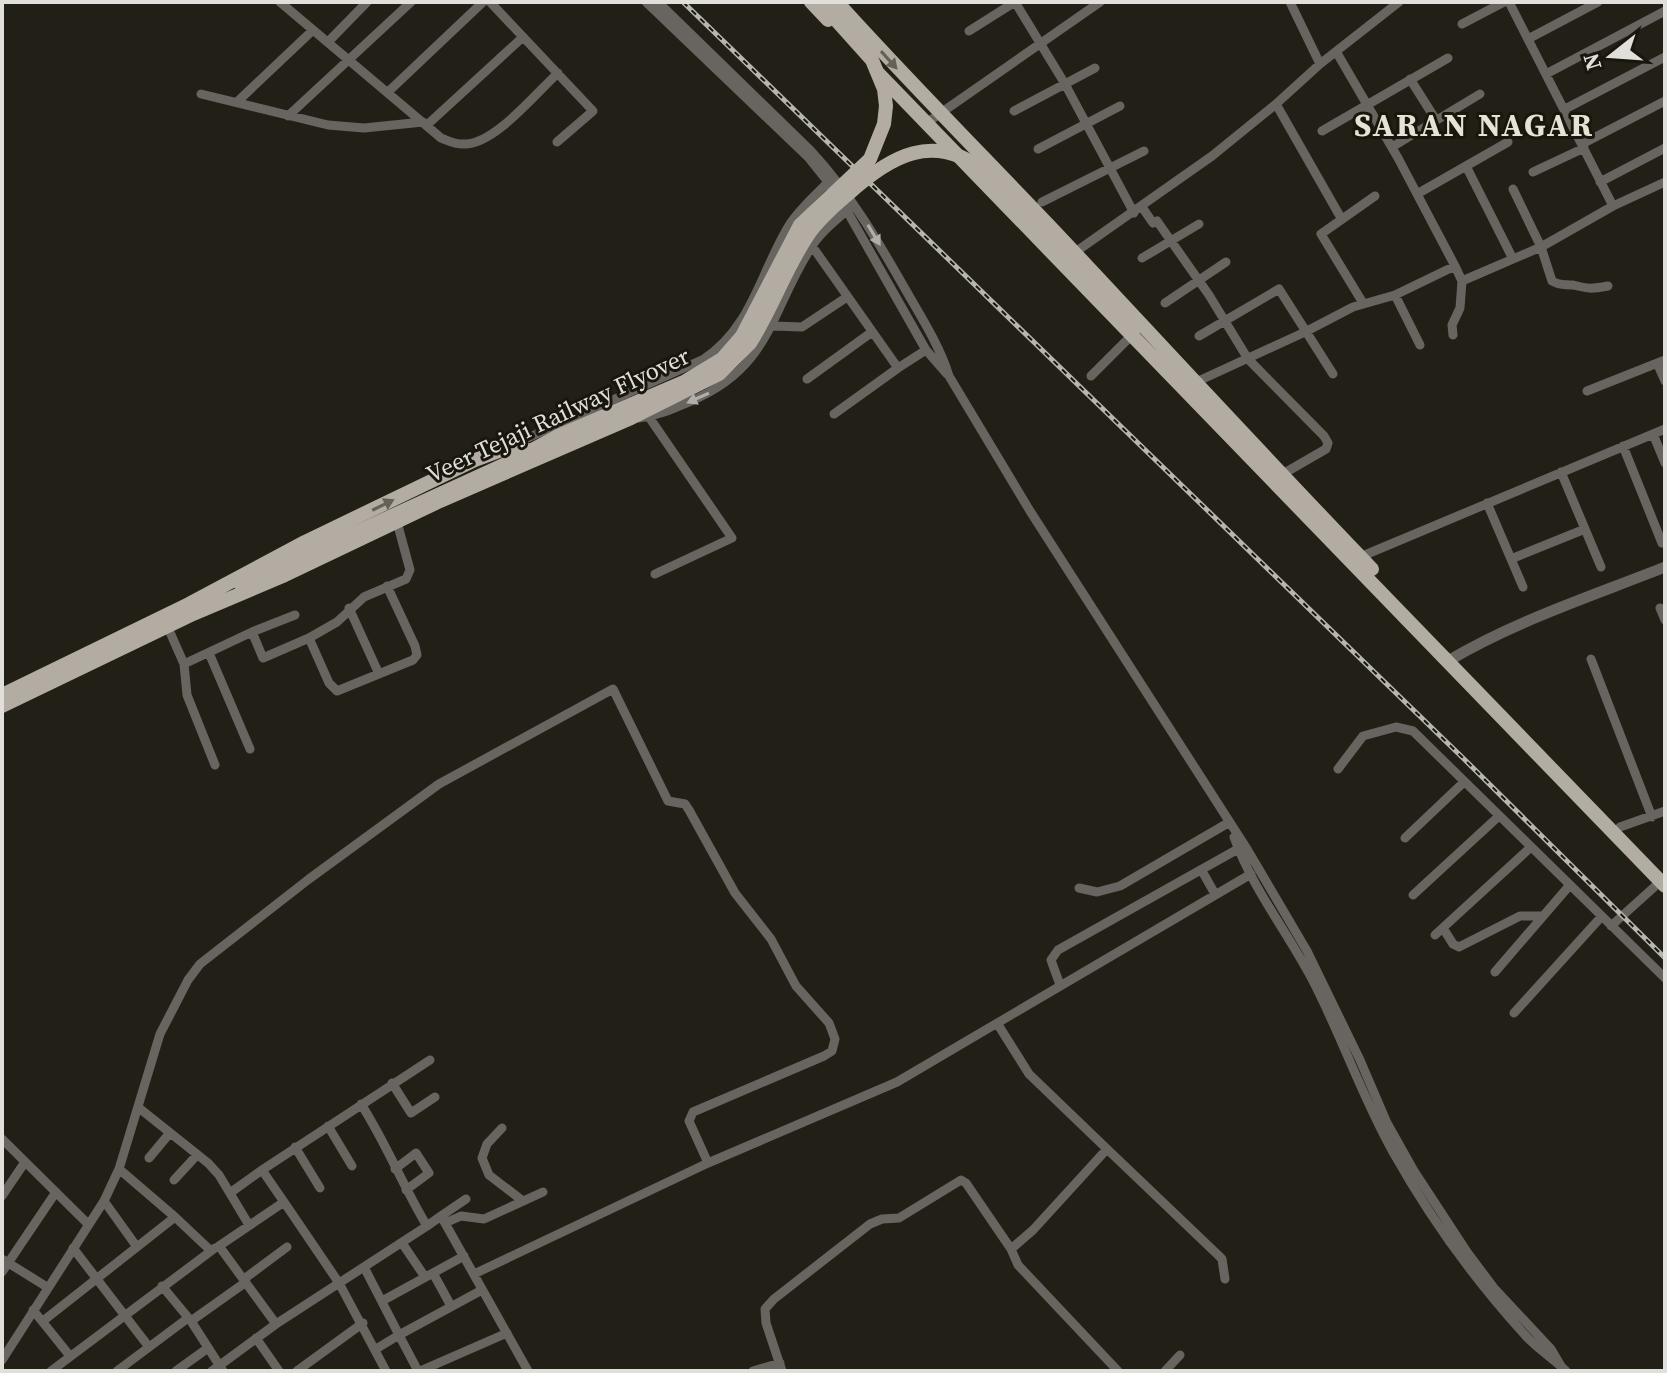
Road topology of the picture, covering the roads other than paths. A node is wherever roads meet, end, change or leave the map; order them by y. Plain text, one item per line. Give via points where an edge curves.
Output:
1 (367, 2) edge
2 (411, 2) edge
3 (483, 2) edge
4 (490, 2) edge
5 (646, 2) edge
6 (658, 2) edge
7 (811, 2) edge
8 (820, 2) edge
9 (837, 2) edge
10 (1015, 2) edge
11 (1100, 2) edge
12 (1290, 2) edge
13 (1399, 2) edge
14 (1506, 2) edge
15 (1598, 2) edge
16 (284, 3) edge
17 (1665, 11) edge
18 (663, 13) junction
19 (1462, 24) dead end
20 (313, 30) junction
21 (969, 31) dead end
22 (523, 37) junction
23 (1528, 39) junction
24 (328, 42) junction
25 (1042, 43) junction
26 (1337, 53) junction
27 (1665, 57) edge
28 (348, 58) junction
29 (1448, 58) dead end
30 (1320, 64) junction
31 (1095, 68) dead end
32 (558, 73) junction
33 (1546, 74) junction
34 (1410, 79) junction
35 (1065, 84) junction
36 (388, 92) junction
37 (201, 94) dead end
38 (1480, 94) dead end
39 (1665, 101) edge
40 (237, 102) junction
41 (1276, 104) junction
42 (1367, 104) junction
43 (1120, 106) dead end
44 (1565, 109) junction
45 (1014, 111) dead end
46 (939, 113) junction
47 (288, 116) junction
48 (1436, 120) junction
49 (425, 124) junction
50 (925, 124) junction
51 (1087, 124) junction
52 (1322, 131) dead end
53 (557, 142) dead end
54 (1508, 142) dead end
55 (1583, 146) junction
56 (1392, 147) junction
57 (1665, 148) edge
58 (1038, 149) dead end
59 (1144, 151) dead end
60 (1466, 166) junction
61 (1109, 167) junction
62 (1533, 172) dead end
63 (831, 179) junction
64 (1600, 182) junction
65 (1665, 182) edge
66 (1513, 189) dead end
67 (1417, 194) junction
68 (1375, 196) dead end
69 (1042, 202) dead end
70 (1613, 206) junction
71 (850, 207) junction
72 (1138, 210) junction
73 (1341, 218) junction
74 (1199, 224) dead end
75 (1172, 240) junction
76 (812, 246) junction
77 (1541, 247) junction
78 (1074, 253) junction
79 (1142, 258) dead end
80 (1513, 259) junction
81 (1226, 262) dead end
82 (1455, 266) junction
83 (1198, 280) junction
84 (1462, 281) junction
85 (1608, 286) dead end
86 (1395, 295) junction
87 (847, 297) junction
88 (1165, 303) dead end
89 (1363, 303) junction
90 (1225, 320) junction
91 (773, 326) junction
92 (872, 332) junction
93 (1132, 332) junction
94 (1305, 332) junction
95 (1453, 335) dead end
96 (1199, 336) dead end
97 (1159, 344) junction
98 (1420, 345) dead end
99 (926, 350) junction
100 (1248, 359) junction
101 (1661, 362) edge
102 (898, 368) junction
103 (1333, 374) dead end
104 (949, 376) junction
105 (1091, 376) dead end
106 (807, 379) dead end
107 (1665, 381) edge
108 (1189, 386) junction
109 (1587, 391) dead end
110 (834, 414) dead end
111 (649, 417) junction
112 (631, 418) junction
113 (1665, 429) edge
114 (1653, 434) junction
115 (1623, 446) junction
116 (507, 448) junction
117 (548, 452) junction
118 (1665, 463) edge
119 (1561, 472) junction
120 (1281, 475) junction
121 (1487, 503) junction
122 (397, 522) junction
123 (1585, 529) junction
124 (1662, 543) dead end
125 (1360, 557) junction
126 (1511, 559) junction
127 (1601, 567) dead end
128 (1665, 567) edge
129 (655, 574) dead end
130 (387, 586) junction
131 (1523, 587) dead end
132 (349, 608) junction
133 (1660, 608) dead end
134 (191, 609) junction
135 (295, 615) dead end
136 (1665, 620) edge
137 (169, 630) dead end
138 (252, 632) junction
139 (309, 638) junction
140 (209, 653) junction
141 (1452, 659) junction
142 (1591, 659) dead end
143 (184, 664) junction
144 (379, 674) junction
145 (2, 695) edge
146 (2, 706) edge
147 (250, 749) dead end
148 (215, 765) dead end
149 (1338, 769) dead end
150 (1464, 782) junction
151 (1665, 811) edge
152 (1499, 816) junction
153 (1652, 817) junction
154 (1228, 823) junction
155 (1620, 827) junction
156 (1405, 838) dead end
157 (1530, 848) junction
158 (1238, 849) junction
159 (1202, 871) junction
160 (1251, 874) junction
161 (1664, 880) edge
162 (1569, 886) junction
163 (1079, 888) dead end
164 (1215, 894) junction
165 (1413, 895) dead end
166 (1543, 916) junction
167 (1602, 916) junction
168 (1611, 926) junction
169 (1495, 972) dead end
170 (1665, 978) edge
171 (1060, 985) junction
172 (1514, 1013) dead end
173 (997, 1023) junction
174 (430, 1060) dead end
175 (392, 1083) junction
176 (435, 1097) dead end
177 (361, 1104) junction
178 (139, 1108) junction
179 (328, 1126) junction
180 (502, 1128) dead end
181 (169, 1134) junction
182 (2, 1139) edge
183 (295, 1147) junction
184 (1107, 1149) junction
185 (197, 1155) junction
186 (149, 1158) dead end
187 (25, 1162) junction
188 (708, 1163) junction
189 (352, 1166) dead end
190 (119, 1169) junction
191 (395, 1169) junction
192 (262, 1170) junction
193 (174, 1180) dead end
194 (320, 1188) dead end
195 (406, 1190) junction
196 (56, 1192) junction
197 (543, 1192) dead end
198 (230, 1193) junction
199 (2, 1196) edge
200 (466, 1199) dead end
201 (104, 1201) junction
202 (523, 1201) junction
203 (284, 1202) junction
204 (175, 1217) junction
205 (443, 1219) junction
206 (88, 1224) junction
207 (249, 1225) junction
208 (427, 1226) junction
209 (402, 1243) junction
210 (137, 1247) junction
211 (287, 1247) dead end
212 (73, 1248) junction
213 (214, 1248) junction
214 (1011, 1249) junction
215 (464, 1256) junction
216 (5, 1261) edge
217 (364, 1267) junction
218 (2, 1272) edge
219 (474, 1274) junction
220 (429, 1275) junction
221 (96, 1279) junction
222 (1225, 1279) dead end
223 (245, 1281) junction
224 (339, 1283) junction
225 (162, 1286) junction
226 (47, 1287) junction
227 (482, 1290) junction
228 (382, 1301) junction
229 (451, 1306) junction
230 (33, 1310) junction
231 (124, 1315) junction
232 (189, 1320) junction
233 (43, 1321) junction
234 (363, 1323) junction
235 (276, 1324) junction
236 (507, 1333) junction
237 (399, 1335) junction
238 (2, 1338) edge
239 (256, 1338) junction
240 (12, 1344) junction
241 (149, 1347) junction
242 (208, 1348) junction
243 (376, 1349) junction
244 (1180, 1355) dead end
245 (70, 1356) junction
246 (2, 1360) edge
247 (781, 1367) edge
248 (1564, 1368) edge
249 (218, 1369) edge
250 (383, 1370) edge
251 (51, 1371) edge
252 (117, 1371) edge
253 (176, 1371) edge
254 (279, 1371) edge
255 (297, 1371) edge
256 (419, 1371) edge
257 (528, 1371) edge
258 (753, 1371) edge
259 (1118, 1371) edge
260 (1165, 1371) edge

1 - 24 street
2 - 28 street
3 - 36 street
4 - 22 street
5 - 18 street
6 - 18 street
7 - 50 main road
8 - 134 main road, Veer Tejaji Railway Flyover, bridge via 872,60 884,89 884,124 870,159 800,225 742,336 722,359 684,382
9 -> 46 main road
10 - 21 street
10 - 25 street
11 - 25 street
12 - 30 street
13 - 26 street
14 - 19 street
14 - 23 street
15 - 23 street
16 - 20 street
17 - 33 street
18 - 63 street
20 - 24 street
20 - 40 street
22 - 32 street
22 - 49 street
23 - 33 street
24 - 28 street
25 - 35 street
25 - 46 street
26 - 30 street
26 - 42 street
27 - 44 street
28 - 36 street
28 - 47 street
29 - 34 street
30 - 41 street
31 - 35 street
32 - 49 street via 479,142 452,143
32 - 53 street via 593,111
33 - 44 street
34 - 42 street
34 - 48 street
35 - 45 street
35 - 51 street
36 - 49 street
37 - 40 street
38 - 48 street
39 - 55 street
40 - 47 street
41 - 72 street
41 - 73 street
42 - 52 street
42 - 56 street
43 - 51 street
44 - 55 street
46 - 50 street
46 - 78 main road
47 - 49 street via 364,128
48 - 56 street
50 - 93 main road
51 - 58 street
51 - 61 street
54 - 60 street
55 - 62 street
55 - 64 street
56 - 67 street
57 - 64 street
59 - 61 street
60 - 67 street
60 - 80 street
61 - 69 street
61 - 72 street
63 - 71 street
63 - 116 street via 792,221 743,319 721,348
64 - 70 street
65 - 70 street
66 - 77 street
67 - 82 street
68 - 73 street
70 - 77 street
71 - 76 street
71 - 99 street
71 -> 104 street via 920,315
72 - 75 street via 1157,221
72 - 78 street
73 - 89 street via 1321,234
74 - 75 street
75 - 79 street
75 - 83 street
76 - 87 street
76 - 91 street
77 - 80 street
77 - 85 street via 1555,284 1589,290
78 - 97 main road
80 - 84 street
81 - 83 street
82 - 84 street
82 - 86 street
83 - 88 street
83 - 90 street
84 - 95 street
86 - 89 street
86 - 98 street
87 - 91 street via 802,327
87 - 92 street
89 - 94 street
90 - 94 street via 1279,289
90 - 96 street
90 - 100 street
91 -> 111 street via 757,352 725,384
92 - 102 street
92 - 106 street
93 - 97 main road
93 - 105 street
93 - 108 main road
93 - 112 main road, bridge via 976,164 943,153 909,154 876,169 819,221 764,322 735,361
94 - 100 street
94 - 103 street
97 - 108 main road
99 - 102 street
99 - 104 street
100 - 108 street
100 - 120 street via 1328,443
101 - 107 street
101 - 109 street
102 - 110 street
104 - 154 street
108 - 120 main road
108 - 141 main road
111 - 112 street
111 - 129 street via 732,538
112 - 117 main road
113 - 114 street
114 - 115 street
114 - 118 street
115 - 119 street
115 - 124 street
116 - 117 main road
134 -> 116 main road via 305,542
117 - 122 main road
119 - 121 street
119 - 123 street
120 - 125 main road
121 - 125 street
121 - 126 street
122 - 130 street via 410,570 406,579
122 - 134 main road via 285,575
123 - 126 street
123 - 127 street
125 - 141 main road
126 - 131 street
128 - 141 street
130 - 132 street
130 - 144 street via 417,655
132 - 139 street
132 - 144 street
133 - 136 street
134 - 145 main road
134 - 146 main road
135 - 138 street
137 - 143 street
138 - 139 street via 263,658
138 - 140 street
139 - 144 street via 337,691
140 - 143 street
140 - 147 street
141 - 155 main road
141 - 161 main road
142 - 153 street
143 - 148 street via 187,695
149 - 150 street via 1363,736 1404,728
150 - 152 street
150 - 156 street
151 - 153 street
152 - 157 street
152 - 165 street
153 - 155 street
154 - 158 street
154 - 163 street via 1120,886 1097,892
154 - 248 street via 1307,951 1401,1149 1467,1252
155 - 161 main road
157 - 162 street
157 - 166 street via 1439,932 1459,947 1513,919
158 - 159 street
158 - 160 street
159 - 164 street
159 - 171 street via 1058,950 1051,960
160 - 164 street
160 - 248 street via 1300,955 1407,1176 1488,1293
161 - 168 street
162 - 166 street
162 - 167 street
164 - 171 street
166 - 169 street
167 - 168 street
167 - 172 street
168 - 170 street
171 - 173 street
173 - 184 street via 1029,1074
173 - 188 street via 885,1089
174 - 175 street
175 - 176 street via 411,1113
175 - 177 street
177 - 179 street
177 - 191 street
178 - 181 street
178 - 188 street via 160,1034 200,964 439,784 613,689 668,801 685,804 735,893 771,939 796,986 829,1023 835,1039 832,1051 824,1056 693,1112 689,1121
178 - 190 street
179 - 183 street
179 - 189 street
180 - 202 street via 482,1158 489,1175
181 - 185 street
181 - 186 street
182 - 187 street
183 - 192 street
183 - 194 street
184 - 214 street
184 - 222 street via 1222,1259
185 - 193 street
185 - 198 street
187 - 196 street
187 - 199 street
188 - 219 street
190 - 201 street
190 - 204 street
191 - 195 street
191 - 195 street via 416,1153 429,1173
192 - 198 street
192 - 203 street
195 - 208 street
196 - 206 street
196 - 216 street
197 - 202 street
198 - 207 street
200 - 205 street
201 - 206 street
201 - 210 street
202 - 205 street via 484,1219
203 - 207 street
203 - 224 street
204 - 210 street
204 - 213 street
205 - 208 street
205 - 215 street
206 - 212 street
207 - 213 street
208 - 209 street
209 - 217 street
209 - 220 street
210 - 221 street
211 - 223 street
212 - 221 street
212 - 226 street
213 - 223 street
213 - 225 street
214 - 247 street via 961,1180 899,1218 876,1220 765,1309
214 - 259 street via 1018,1265
215 - 219 street
215 - 220 street
216 - 218 street
216 - 226 street
217 - 224 street
217 - 228 street
219 - 227 street
220 - 228 street
220 - 229 street
221 - 231 street
221 - 233 street
223 - 232 street
223 - 235 street
224 - 234 street
224 - 235 street
225 - 231 street
225 - 232 street
226 - 230 street
227 - 229 street
227 - 236 street
228 - 237 street
229 - 237 street
230 - 233 street
230 - 240 street
231 - 241 street
231 - 245 street
232 - 241 street
232 - 242 street
233 - 245 street
234 - 243 street
234 - 255 street
235 - 239 street
236 - 256 street
236 - 257 street
237 - 243 street
237 - 256 street
238 - 240 street
239 - 249 street
239 - 254 street
240 - 246 street
241 - 252 street
242 - 249 street
242 - 253 street
243 - 250 street
244 - 260 street
245 - 251 street
247 - 258 street

